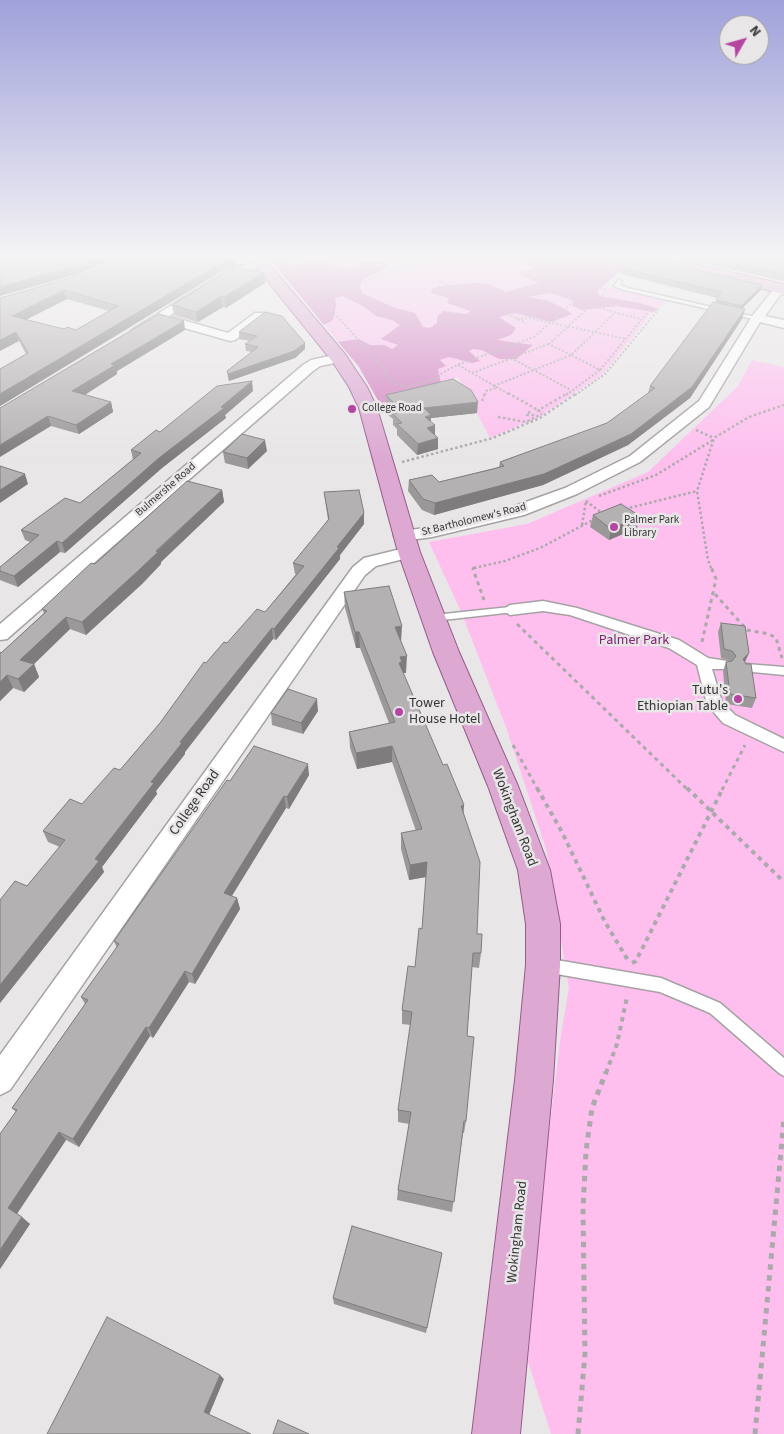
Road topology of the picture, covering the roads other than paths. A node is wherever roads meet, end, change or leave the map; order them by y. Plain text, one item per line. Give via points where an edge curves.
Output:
1 (145, 325) edge
2 (187, 325) edge
3 (247, 325) edge
4 (311, 325) edge
5 (752, 325) edge
6 (128, 336) edge
7 (338, 358) junction
8 (406, 544) junction
9 (508, 611) joint
10 (434, 618) junction
11 (8, 619) edge
12 (0, 634) edge
13 (704, 663) junction
14 (722, 665) dead end
15 (746, 668) edge
16 (784, 671) edge
17 (784, 746) edge
18 (544, 965) junction
19 (784, 1068) edge
20 (0, 1080) edge
21 (496, 1434) edge

1 - 6 street
2 - 3 street via 230,337
4 - 7 main road, Wokingham Road
5 - 8 street, St Bartholomew's Road via 704,404 634,459 571,490 518,510 432,532
7 - 8 main road, Wokingham Road via 368,408
7 - 11 street, Bulmershe Road via 308,368
8 - 10 main road, Wokingham Road
8 - 20 street, College Road via 359,571
9 - 10 lane
9 - 13 street via 543,606 572,611 674,644
10 - 18 main road, Wokingham Road via 534,870 543,924
11 - 12 street, Bulmershe Road
13 - 14 street
13 - 17 street via 715,704 729,719
15 - 16 lane
18 - 19 lane via 661,985 706,1004 715,1008
18 - 21 main road, Wokingham Road

